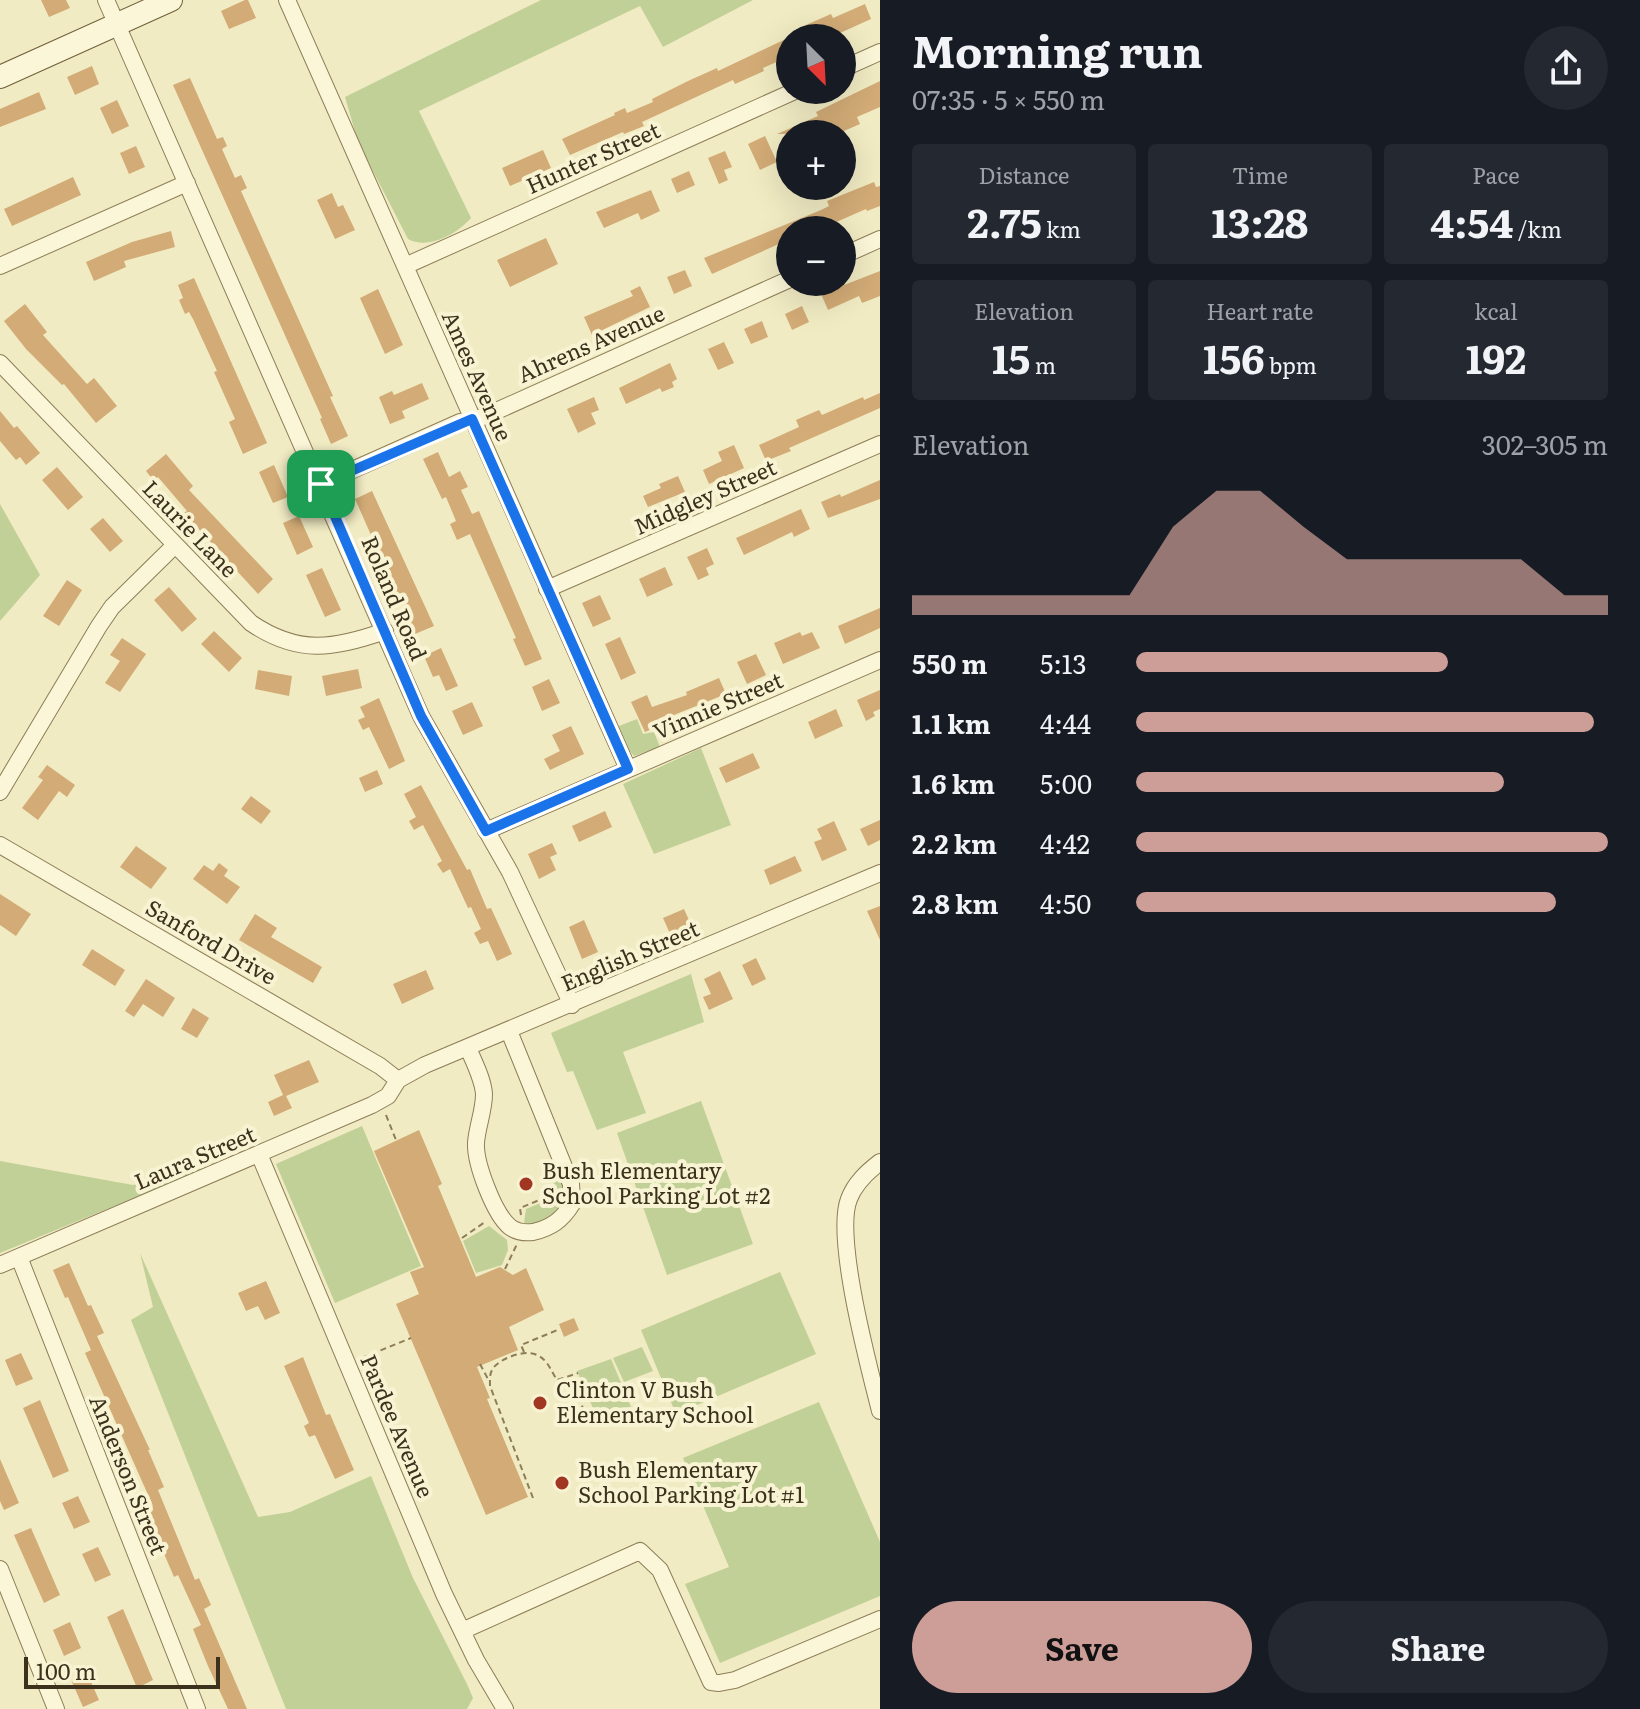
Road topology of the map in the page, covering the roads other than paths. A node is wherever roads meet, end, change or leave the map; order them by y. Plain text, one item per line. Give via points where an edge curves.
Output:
1 (106, 0) edge
2 (171, 0) edge
3 (287, 0) edge
4 (117, 24) junction
5 (880, 52) edge
6 (856, 63) edge
7 (0, 77) edge
8 (776, 99) edge
9 (187, 183) junction
10 (880, 239) edge
11 (856, 250) edge
12 (0, 266) edge
13 (405, 266) junction
14 (776, 285) edge
15 (0, 363) edge
16 (472, 419) junction
17 (880, 444) edge
18 (321, 484) junction
19 (175, 545) junction
20 (547, 589) junction
21 (385, 631) junction
22 (880, 660) edge
23 (628, 769) junction
24 (0, 792) edge
25 (486, 831) junction
26 (0, 845) edge
27 (880, 873) edge
28 (572, 1005) junction
29 (509, 1031) junction
30 (468, 1048) junction
31 (398, 1080) junction
32 (259, 1154) junction
33 (880, 1162) edge
34 (19, 1257) junction
35 (0, 1265) edge
36 (880, 1411) edge
37 (0, 1569) edge
38 (880, 1619) edge
39 (462, 1631) junction
40 (56, 1709) edge
41 (197, 1709) edge
42 (505, 1709) edge

1 - 4 street, Roland Road
2 - 4 street
3 - 13 street, Ames Avenue
4 - 7 street
4 - 9 street, Roland Road
5 - 6 street
8 - 13 street, Hunter Street
9 - 12 street
9 - 18 street, Roland Road
10 - 11 street
13 - 16 street, Ames Avenue
14 - 16 street, Ahrens Avenue
15 - 19 street, Laurie Lane
16 - 18 street, Ahrens Avenue
16 - 20 street, Ames Avenue
17 - 20 street, Midgley Street
18 - 21 street, Roland Road
19 - 21 street, Laurie Lane via 251,623 282,640 324,647
19 - 24 street via 112,607
20 - 23 street, Ames Avenue
21 - 25 street, Roland Road via 421,716
22 - 23 street, Vinnie Street
23 - 25 street, Vinnie Street
25 - 28 street, Roland Road
26 - 31 street, Sanford Drive
27 - 28 street, English Street
28 - 29 street, English Street
29 - 30 street, English Street
29 - 30 street via 571,1184 573,1200 558,1222 520,1232 502,1218 478,1161 484,1097
30 - 31 street, English Street
31 - 32 street, Laura Street via 380,1101
32 - 34 street, Laura Street
32 - 39 street, Pardee Avenue
33 - 36 street via 858,1181 845,1224 853,1292
34 - 35 street, Laura Street
34 - 41 street, Anderson Street
37 - 40 street
38 - 39 street via 735,1680 711,1682 660,1570 640,1551
39 - 42 street, Pardee Avenue

